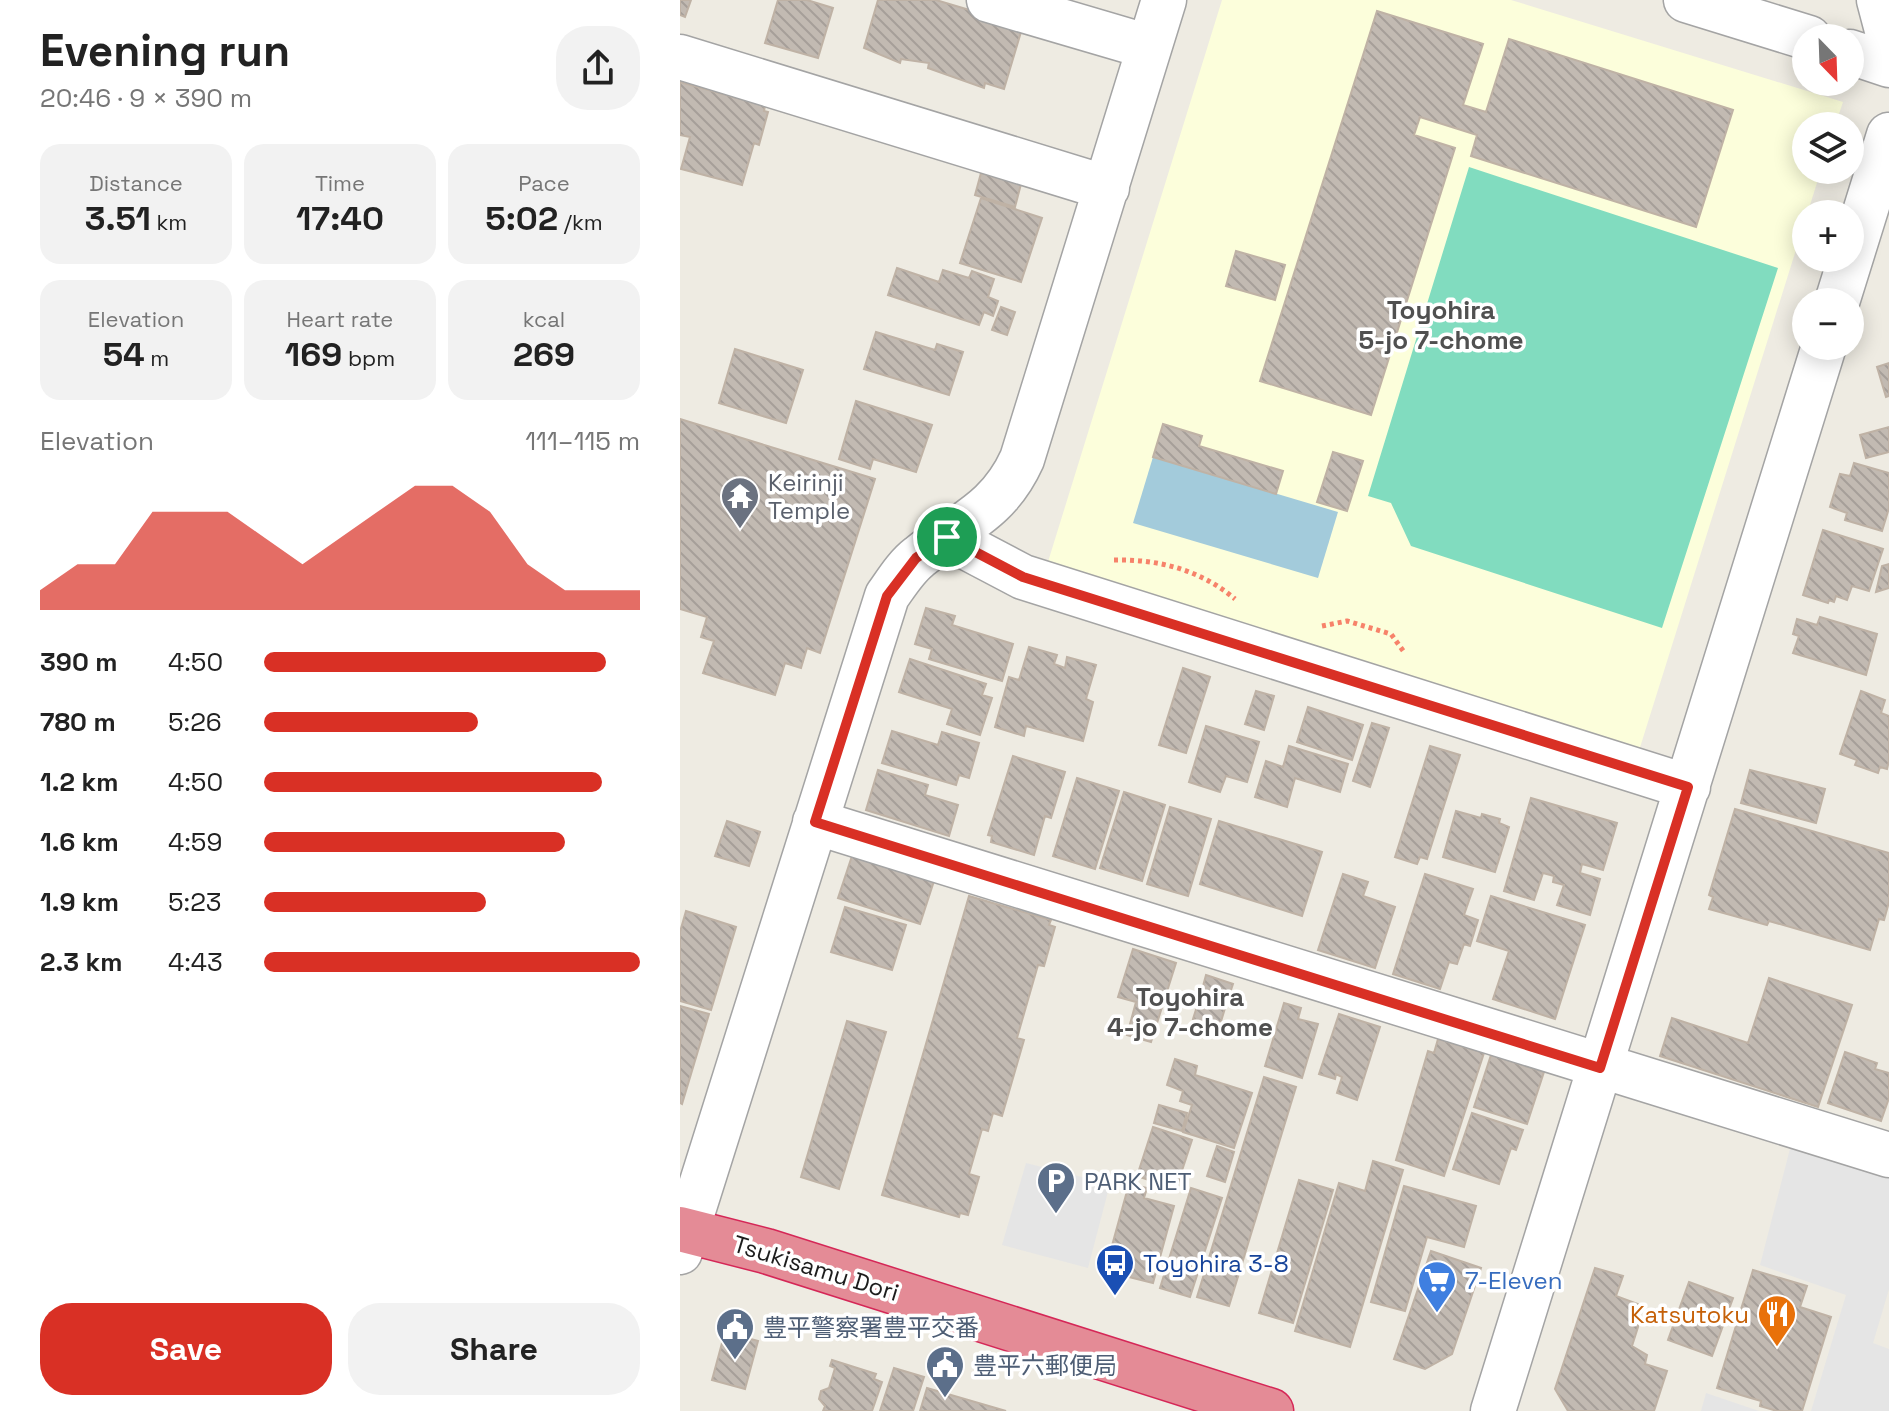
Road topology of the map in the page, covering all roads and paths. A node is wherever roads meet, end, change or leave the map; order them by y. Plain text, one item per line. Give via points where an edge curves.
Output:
1 (989, 0) edge
2 (1164, 0) edge
3 (1686, 0) edge
4 (1879, 0) edge
5 (1792, 33) edge
6 (1889, 38) edge
7 (1149, 47) junction
8 (680, 57) edge
9 (1864, 57) edge
10 (1889, 65) edge
11 (1889, 135) edge
12 (1107, 188) junction
13 (1841, 288) edge
14 (1820, 360) edge
15 (947, 537) junction
16 (1688, 787) junction
17 (815, 822) junction
18 (1600, 1068) junction
19 (1889, 1155) edge
20 (682, 1237) edge
21 (1271, 1411) edge
22 (1493, 1411) edge

1 - 7 street
2 - 7 street
3 - 5 street
4 - 6 street
7 - 12 street
8 - 12 street
9 - 10 street
11 - 13 street
12 - 15 street via 1010,486 992,506
14 - 16 street
15 - 16 street via 1023,577
15 - 17 street via 916,558 887,596
16 - 18 street
17 - 18 street
17 - 20 street
18 - 19 street
18 - 22 street
20 - 21 highway, Tsukisamu Dori via 766,1251

